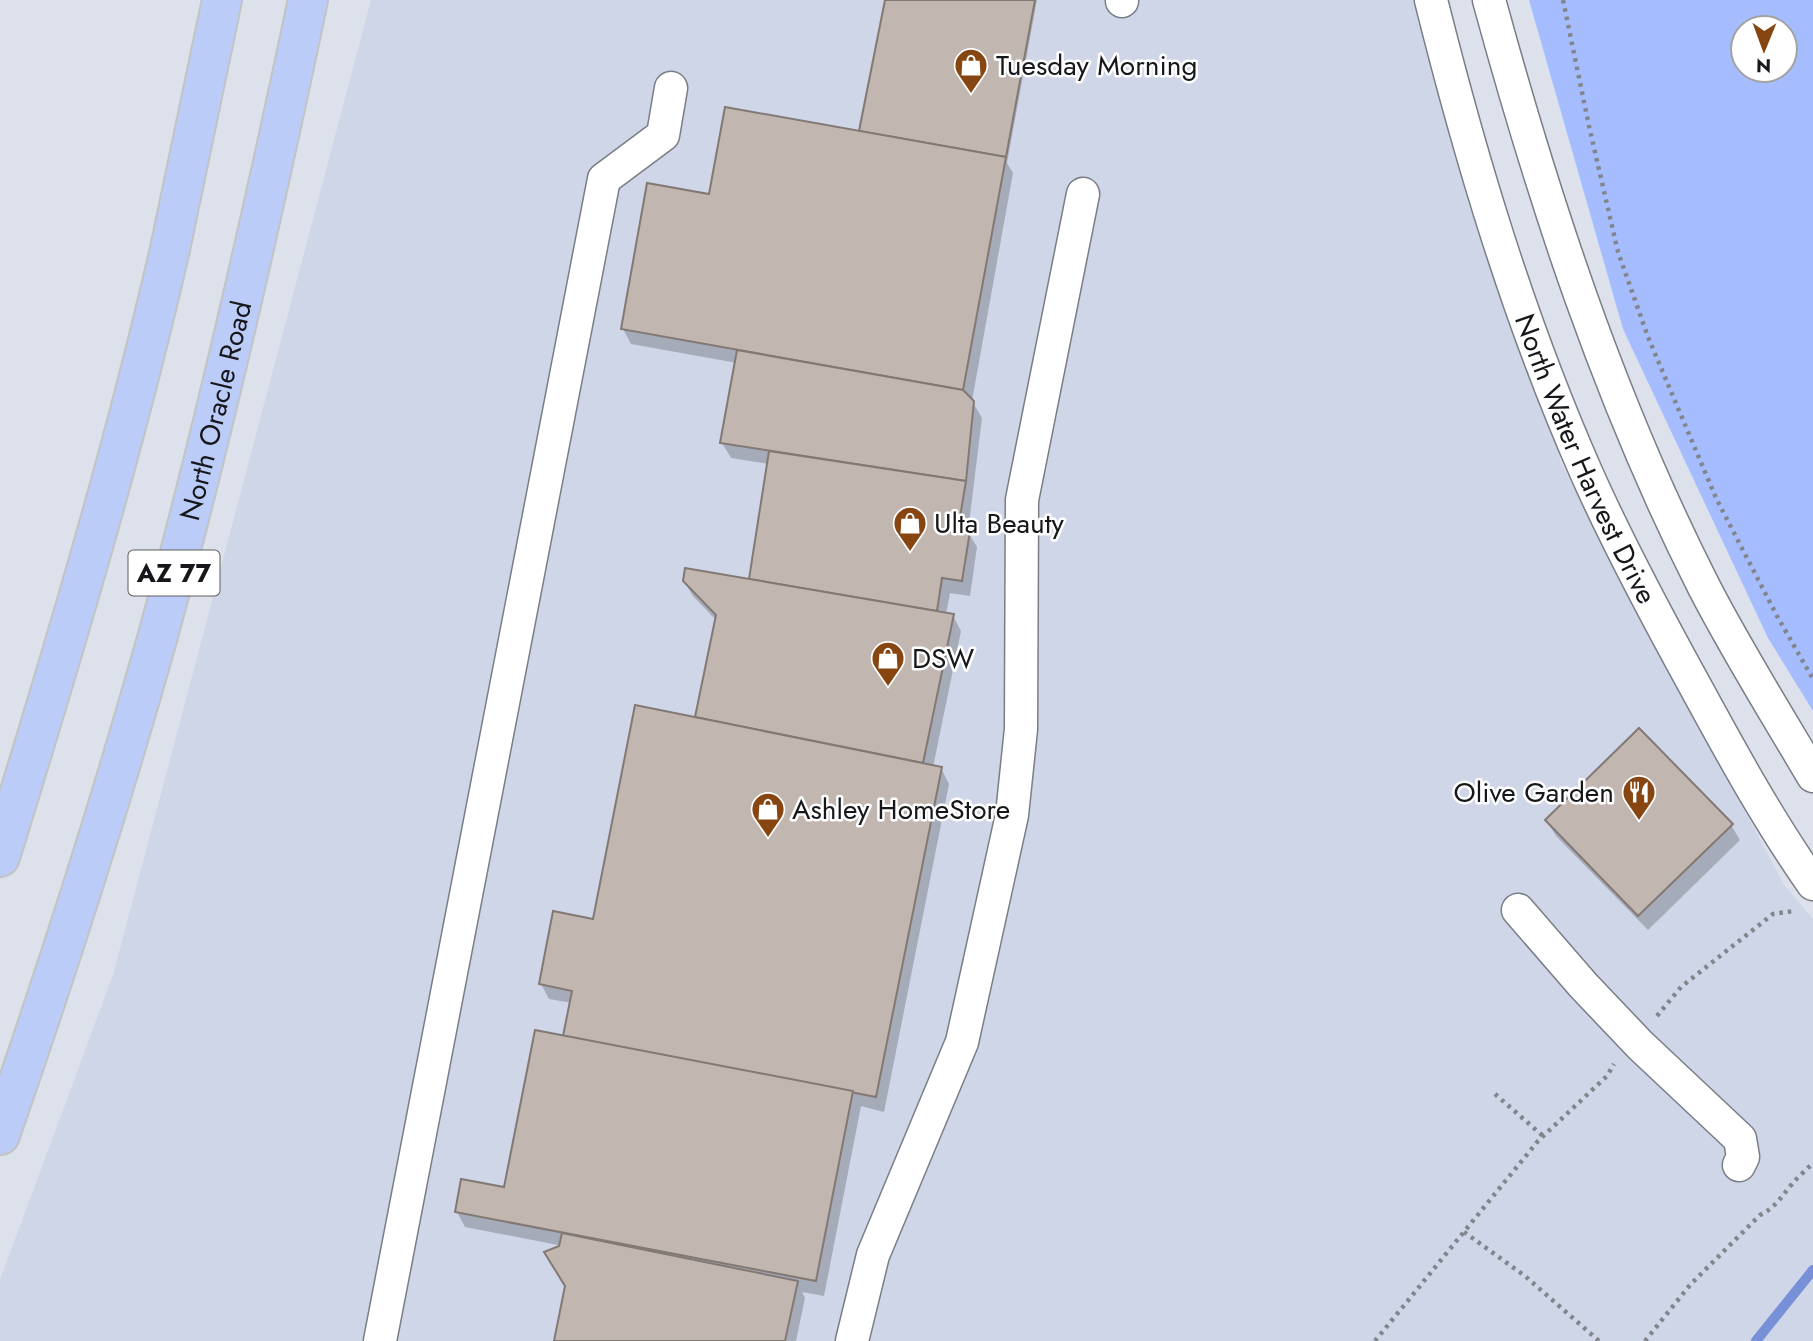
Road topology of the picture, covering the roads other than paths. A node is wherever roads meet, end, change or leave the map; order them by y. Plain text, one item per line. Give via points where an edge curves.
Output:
1 (222, 0) edge
2 (308, 0) edge
3 (1431, 0) edge
4 (1489, 0) edge
5 (671, 88) dead end
6 (1083, 194) dead end
7 (1813, 776) edge
8 (0, 857) edge
9 (1813, 884) edge
10 (1518, 910) dead end
11 (0, 1135) edge
12 (1739, 1166) dead end
13 (380, 1341) edge
14 (852, 1341) edge

1 - 8 highway, AZ 77 via 169,251 121,439 67,640
2 - 11 highway, North Oracle Road / AZ 77 via 218,400 156,639 70,926
3 - 9 street, North Water Harvest Drive via 1519,302 1586,471 1648,601 1729,750
4 - 7 street, North Water Harvest Drive via 1518,108 1609,374 1705,588
5 - 13 street via 663,135 604,179
6 - 14 street via 1022,500 1021,729 1012,815 962,1041 873,1255
10 - 12 street via 1635,1039 1740,1139 1743,1157

